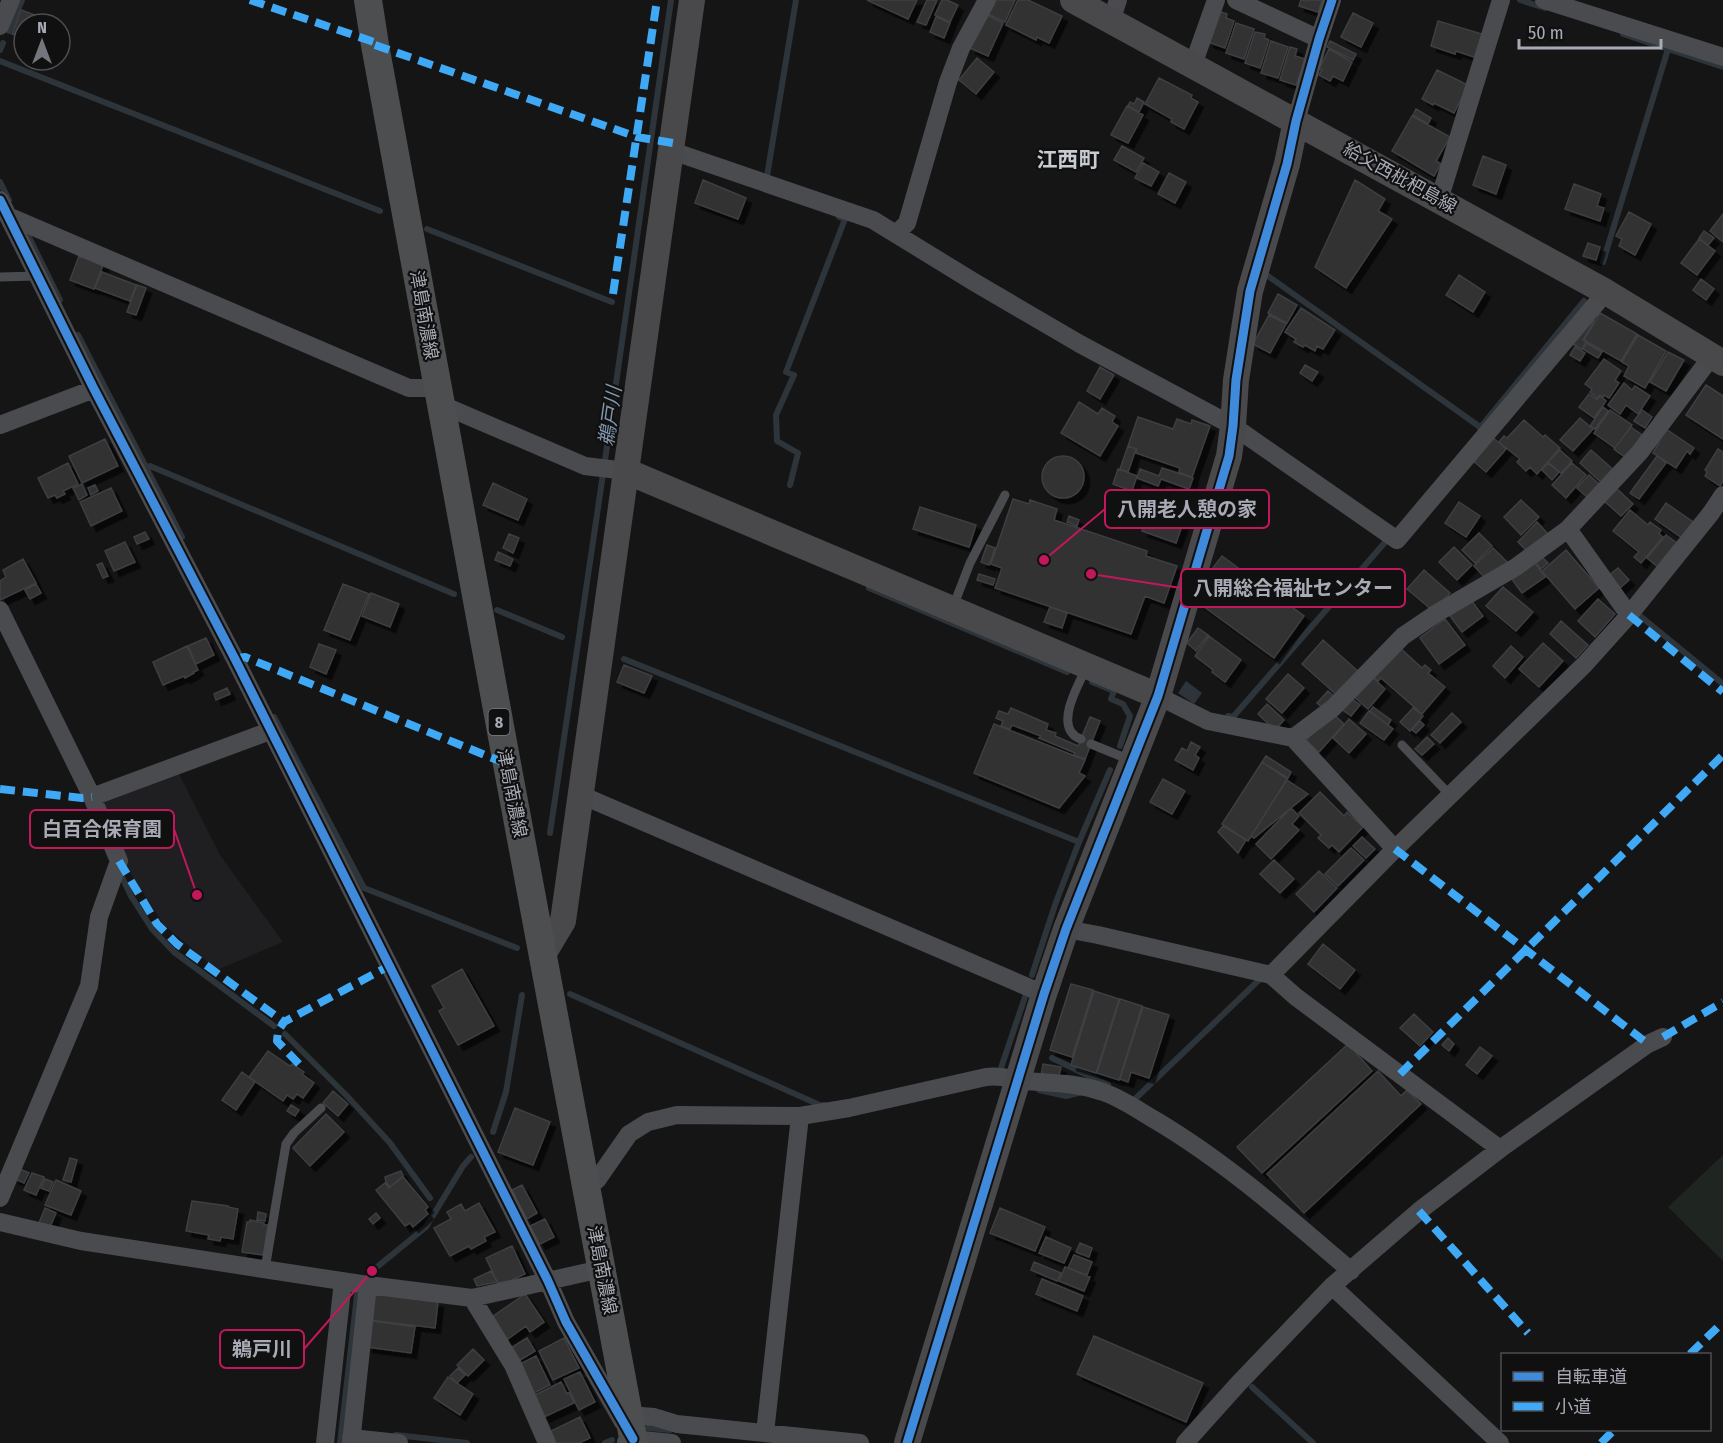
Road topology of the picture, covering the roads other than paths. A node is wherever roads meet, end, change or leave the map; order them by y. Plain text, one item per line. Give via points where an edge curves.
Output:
1 (11, 0) edge
2 (368, 0) edge
3 (692, 0) edge
4 (987, 0) edge
5 (1073, 0) edge
6 (1216, 0) edge
7 (1236, 0) edge
8 (1332, 0) edge
9 (1501, 0) edge
10 (1544, 0) edge
11 (1114, 10) edge
12 (0, 26) edge
13 (1319, 39) junction
14 (1723, 57) edge
15 (1193, 65) junction
16 (1296, 121) junction
17 (672, 151) junction
18 (1439, 200) junction
19 (4, 208) edge
20 (896, 234) junction
21 (38, 276) junction
22 (0, 277) edge
23 (1606, 292) junction
24 (1718, 360) edge
25 (94, 389) junction
26 (438, 396) junction
27 (0, 424) edge
28 (1233, 426) junction
29 (620, 470) junction
30 (1005, 495) dead end
31 (1723, 495) edge
32 (1568, 529) junction
33 (952, 609) junction
34 (0, 610) edge
35 (1629, 615) junction
36 (1087, 666) junction
37 (1158, 696) junction
38 (270, 731) junction
39 (1293, 738) junction
40 (1081, 740) dead end
41 (1091, 744) dead end
42 (1402, 745) dead end
43 (1132, 760) junction
44 (581, 795) junction
45 (1450, 795) junction
46 (92, 797) junction
47 (1395, 849) junction
48 (1066, 929) junction
49 (542, 956) junction
50 (1271, 975) junction
51 (1044, 994) junction
52 (1663, 1036) dead end
53 (1018, 1080) junction
54 (321, 1108) dead end
55 (800, 1116) junction
56 (1500, 1149) junction
57 (586, 1186) junction
58 (0, 1198) edge
59 (0, 1222) edge
60 (265, 1269) junction
61 (602, 1269) junction
62 (1351, 1271) junction
63 (548, 1281) junction
64 (354, 1283) junction
65 (1332, 1286) junction
66 (472, 1298) junction
67 (765, 1433) junction
68 (630, 1435) edge
69 (351, 1440) edge
70 (325, 1443) edge
71 (399, 1443) edge
72 (547, 1443) edge
73 (672, 1443) edge
74 (860, 1443) edge
75 (907, 1443) edge
76 (1185, 1443) edge
77 (1500, 1443) edge

1 - 12 street
2 - 26 main road, 津島南濃線 / 8
3 - 17 street
4 - 20 street via 961,48 906,223
5 - 11 street, 給父西枇杷島線
6 - 15 street
7 - 13 street
8 - 13 street
9 - 18 street
10 - 14 street
11 - 15 street, 給父西枇杷島線
13 - 16 street
15 - 16 street, 給父西枇杷島線
16 - 18 street, 給父西枇杷島線
16 - 28 street via 1250,291
17 - 20 street via 873,220
17 - 29 street
18 - 23 street, 給父西枇杷島線
19 - 21 street
19 - 26 street via 409,388
20 - 28 street via 1080,344
21 - 22 lane
21 - 25 street
23 - 24 street, 給父西枇杷島線
23 - 28 street via 1397,540
24 - 32 street
25 - 27 street
25 - 38 street
26 - 29 street via 585,466
26 - 49 main road, 津島南濃線 / 8
28 - 37 street via 1229,456
29 - 33 street
29 - 44 street
30 - 33 lane
31 - 35 street
32 - 35 street
32 - 39 street via 1516,567 1403,636 1333,708
33 - 36 street
34 - 46 street
35 - 45 street via 1584,665
36 - 37 street
36 - 40 lane via 1067,712 1072,734
37 - 39 street via 1208,721
37 - 43 street
38 - 46 street
38 - 63 street
39 - 47 street
41 - 43 lane
42 - 45 lane
43 - 48 street
44 - 49 street via 563,921
44 - 51 street
45 - 47 street
46 - 58 street via 119,861 99,917 89,986
47 - 50 street
48 - 50 street
48 - 51 street
49 - 57 main road, 津島南濃線 / 8
50 - 56 street
51 - 53 street
52 - 56 street
53 - 55 street via 999,1075 986,1077
53 - 62 street via 1082,1086 1123,1101 1186,1138 1262,1195
53 - 75 street
54 - 60 lane via 286,1144
55 - 57 street via 677,1115 648,1122 629,1134 597,1180
55 - 67 street
56 - 62 street via 1419,1211
57 - 61 main road, 津島南濃線 / 8
59 - 60 street via 81,1241
60 - 64 street
61 - 63 street
61 - 68 main road, 津島南濃線 / 8
62 - 65 street
63 - 66 street
63 - 68 street via 566,1322
64 - 66 street
64 - 69 street
64 - 70 street
65 - 76 street
65 - 77 street
66 - 72 street via 513,1365
67 - 68 street via 677,1424 654,1417
67 - 74 street
68 - 73 street
69 - 71 street

